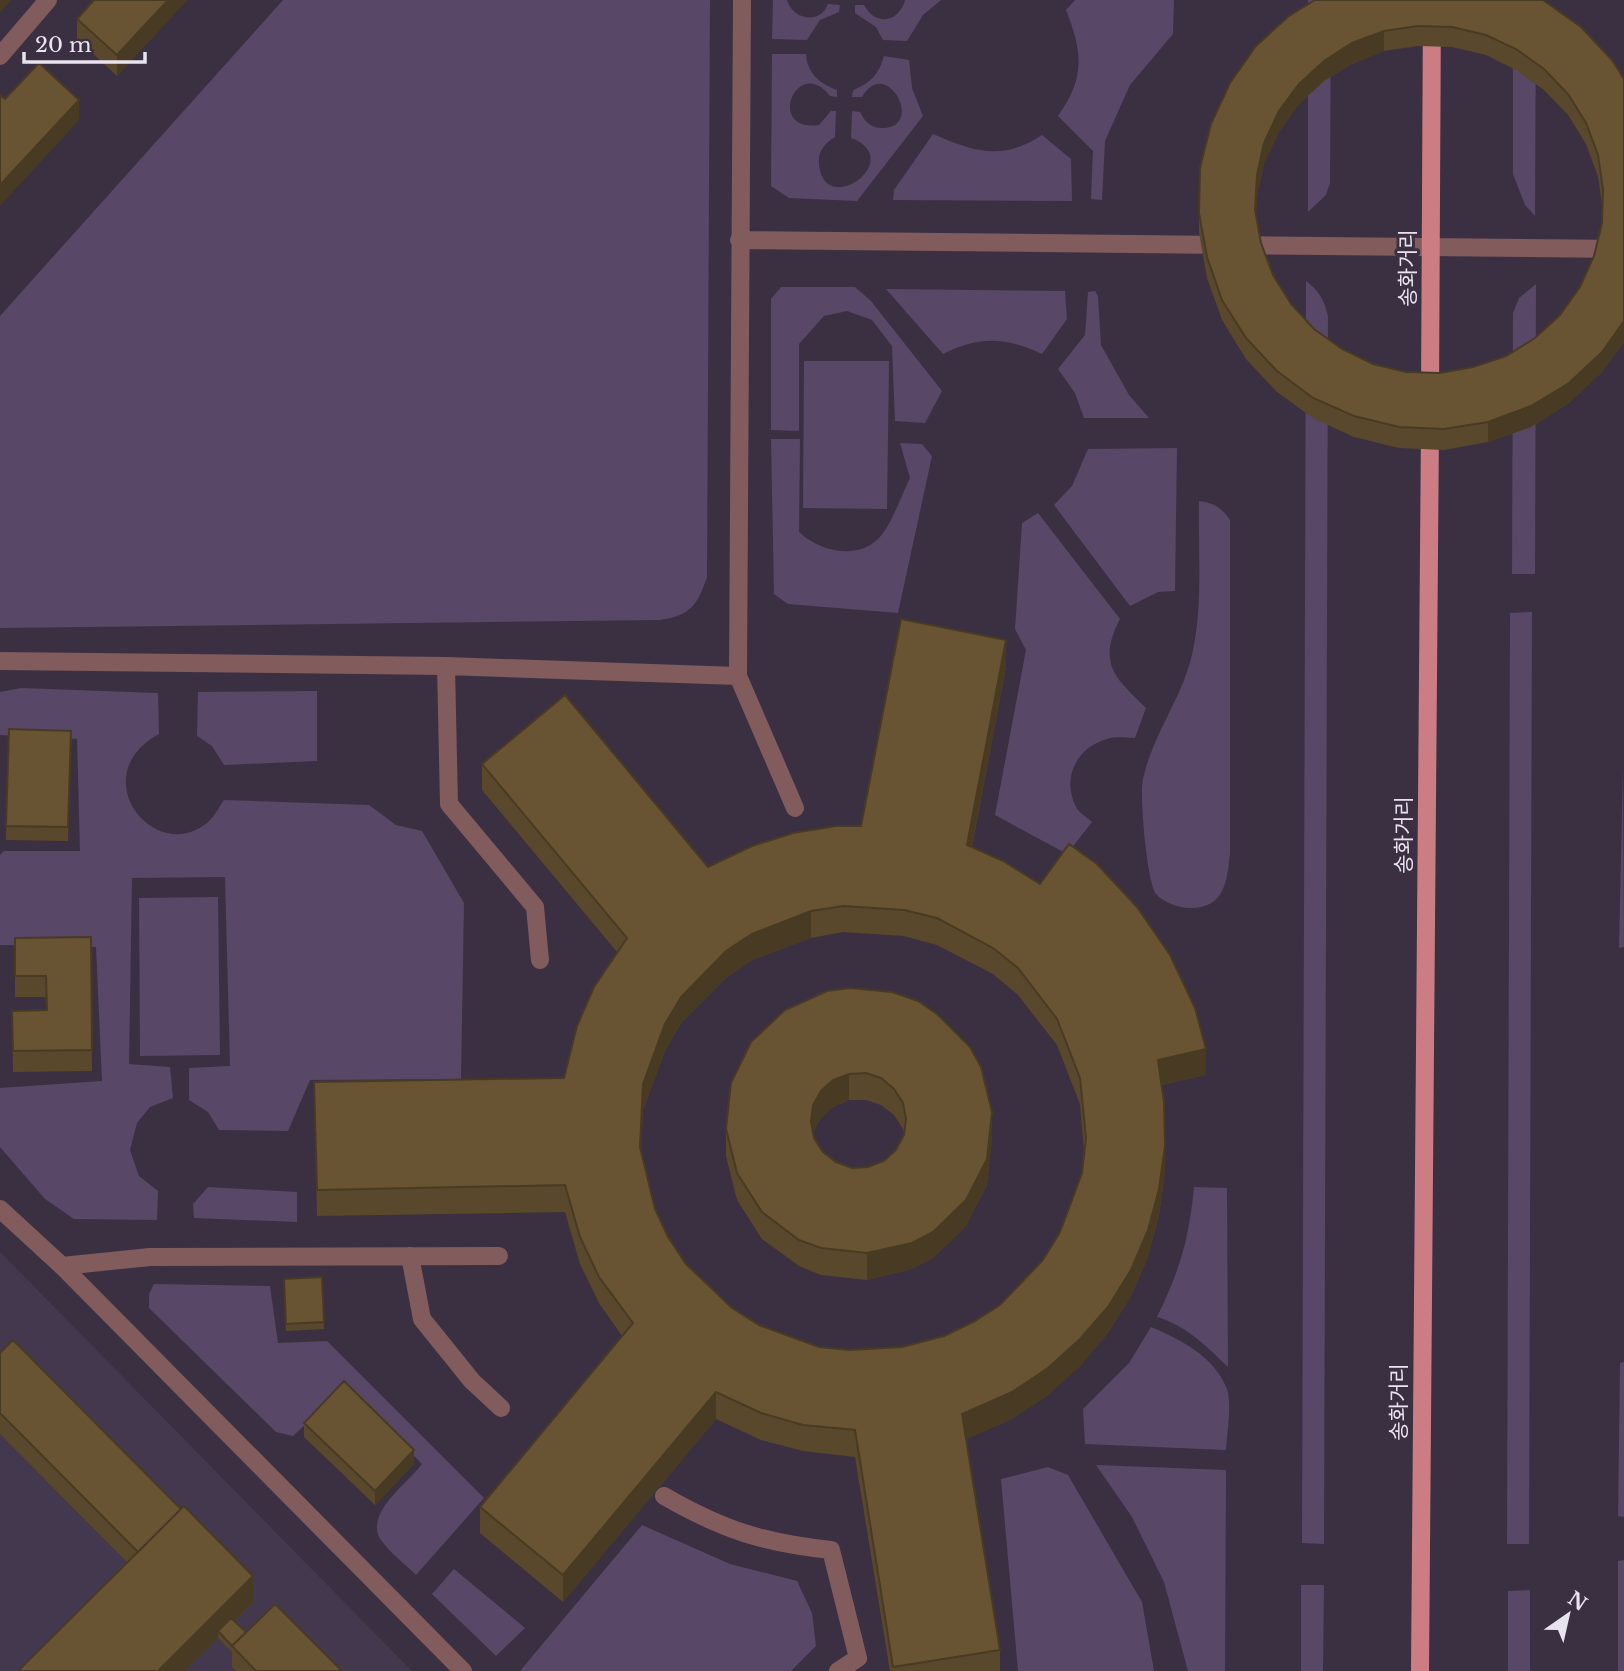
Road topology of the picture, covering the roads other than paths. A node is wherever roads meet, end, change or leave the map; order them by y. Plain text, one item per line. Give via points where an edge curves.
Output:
1 (48, 0) edge
2 (741, 0) edge
3 (1432, 0) edge
4 (0, 56) edge
5 (738, 240) junction
6 (1431, 246) junction
7 (1624, 249) edge
8 (0, 661) edge
9 (446, 666) junction
10 (738, 676) junction
11 (795, 808) dead end
12 (540, 960) dead end
13 (0, 1209) edge
14 (410, 1256) junction
15 (499, 1256) dead end
16 (62, 1266) junction
17 (501, 1408) dead end
18 (664, 1496) dead end
19 (463, 1671) edge
20 (838, 1671) edge
21 (1420, 1671) edge

1 - 4 street
2 - 5 street
3 - 6 main road, 송화거리
5 - 6 street
5 - 10 street
6 - 7 street
6 - 21 main road, 송화거리
8 - 9 street
9 - 10 street
9 - 12 street via 449,804 535,907
10 - 11 street
13 - 16 street
14 - 15 street
14 - 16 street via 150,1257
14 - 17 street via 422,1319 472,1381
16 - 19 street
18 - 20 street via 703,1519 774,1544 831,1550 858,1658

